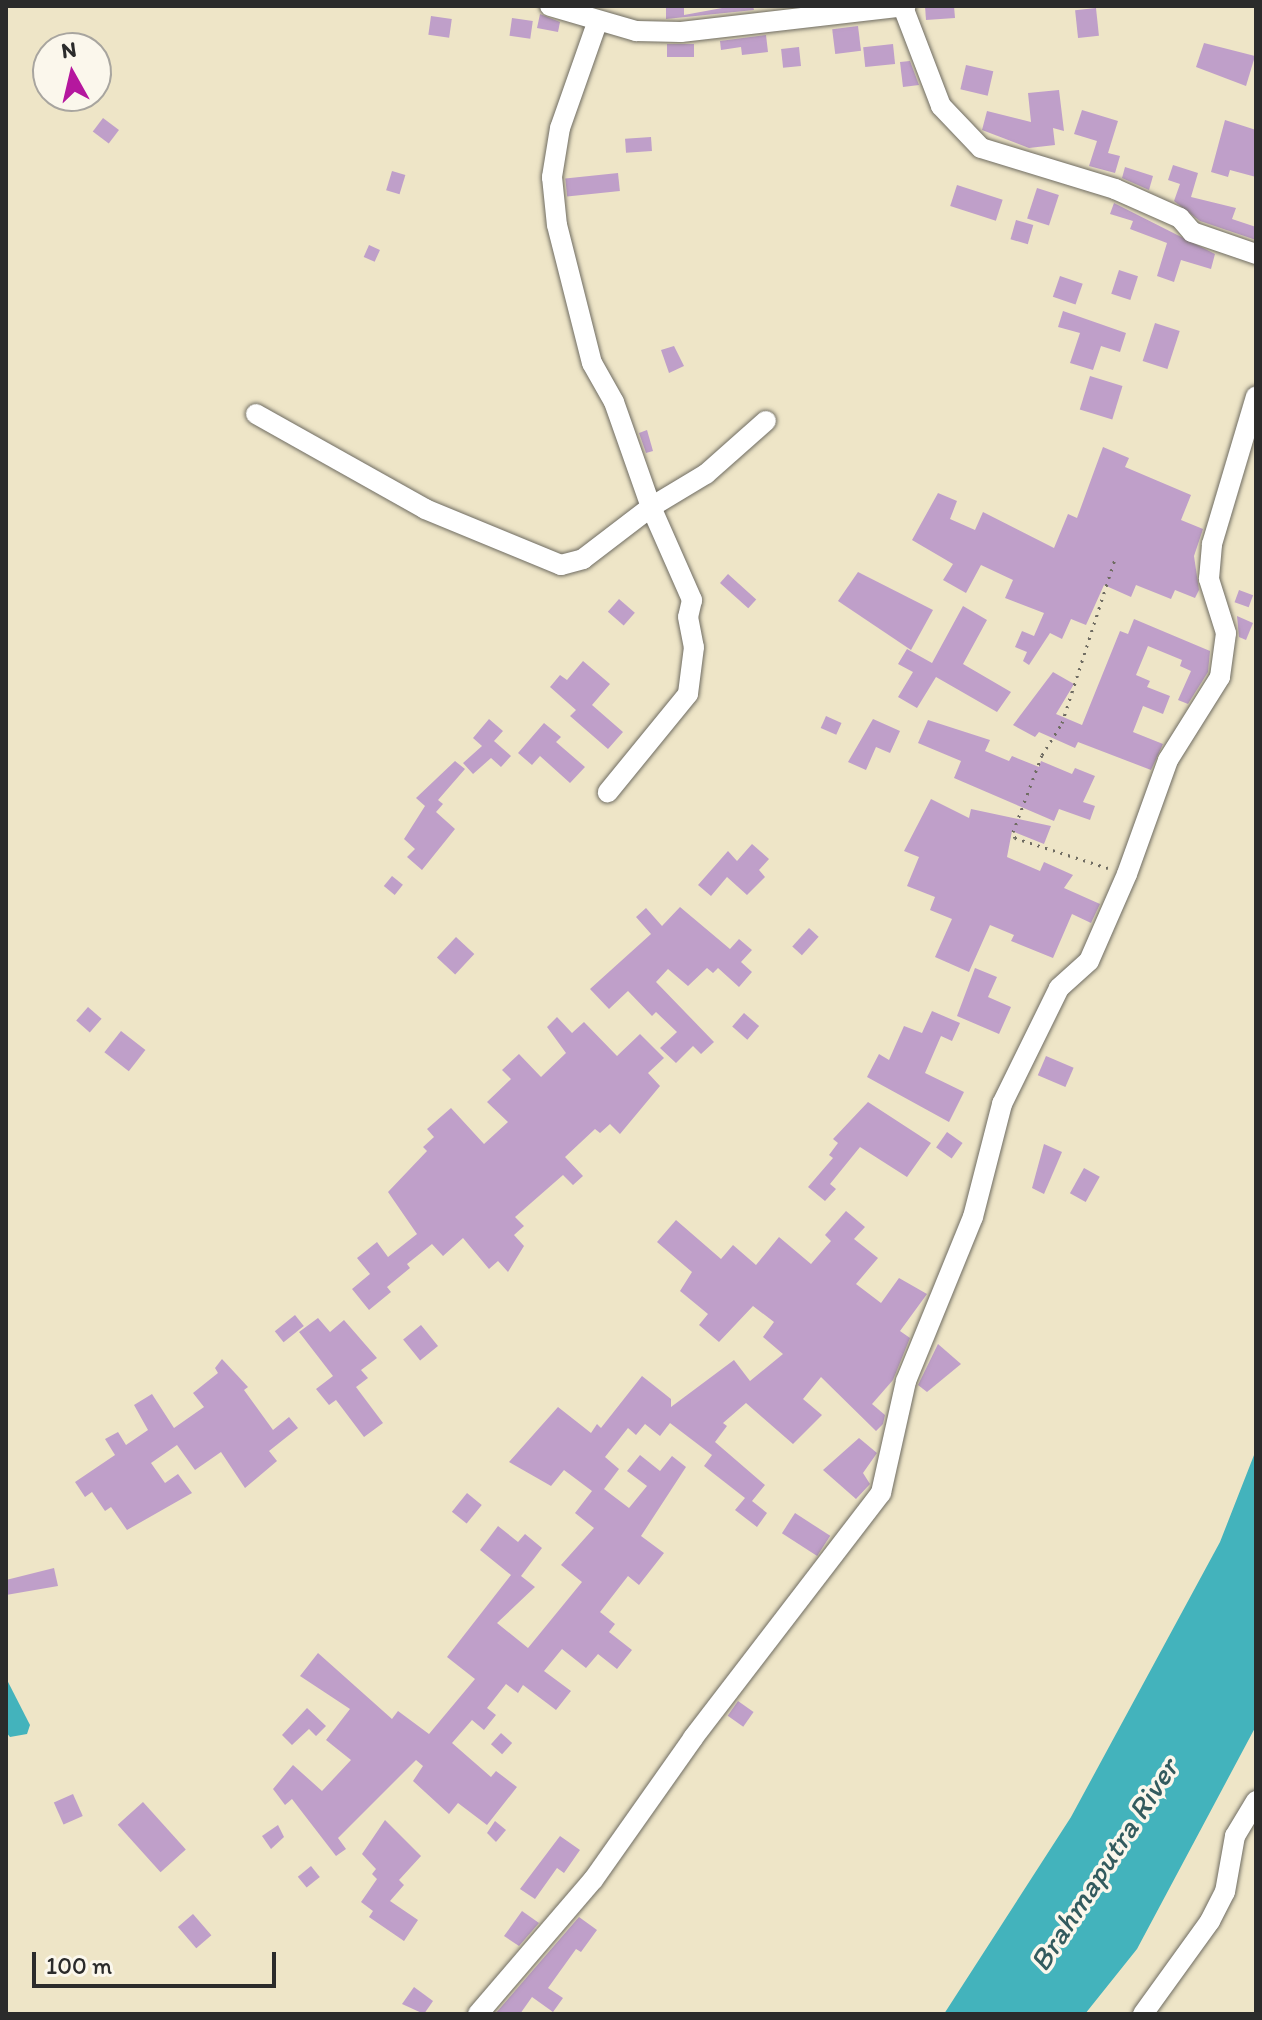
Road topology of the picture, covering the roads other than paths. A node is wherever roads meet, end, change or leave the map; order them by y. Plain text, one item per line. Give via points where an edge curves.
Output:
1 (550, 6) edge
2 (904, 6) edge
3 (597, 23) junction
4 (1256, 254) edge
5 (1256, 396) edge
6 (256, 414) dead end
7 (766, 421) dead end
8 (651, 507) junction
9 (608, 792) dead end
10 (1256, 1801) edge
11 (478, 2014) edge
12 (1143, 2014) edge

1 - 3 street
2 - 3 street via 744,29 636,31
2 - 4 street via 941,106 981,148 1115,189 1180,218 1192,232
3 - 8 street via 560,128 552,177 557,225 592,363 614,402
5 - 11 street via 1212,544 1209,579 1226,633 1220,677 1168,760 1089,961 1059,988 1002,1104 973,1217 906,1381 881,1493 693,1738 593,1880
6 - 8 street via 425,509 561,565 595,551
7 - 8 street via 706,474
8 - 9 street via 692,600 690,684 654,740
10 - 12 street via 1235,1836 1225,1892 1210,1921

